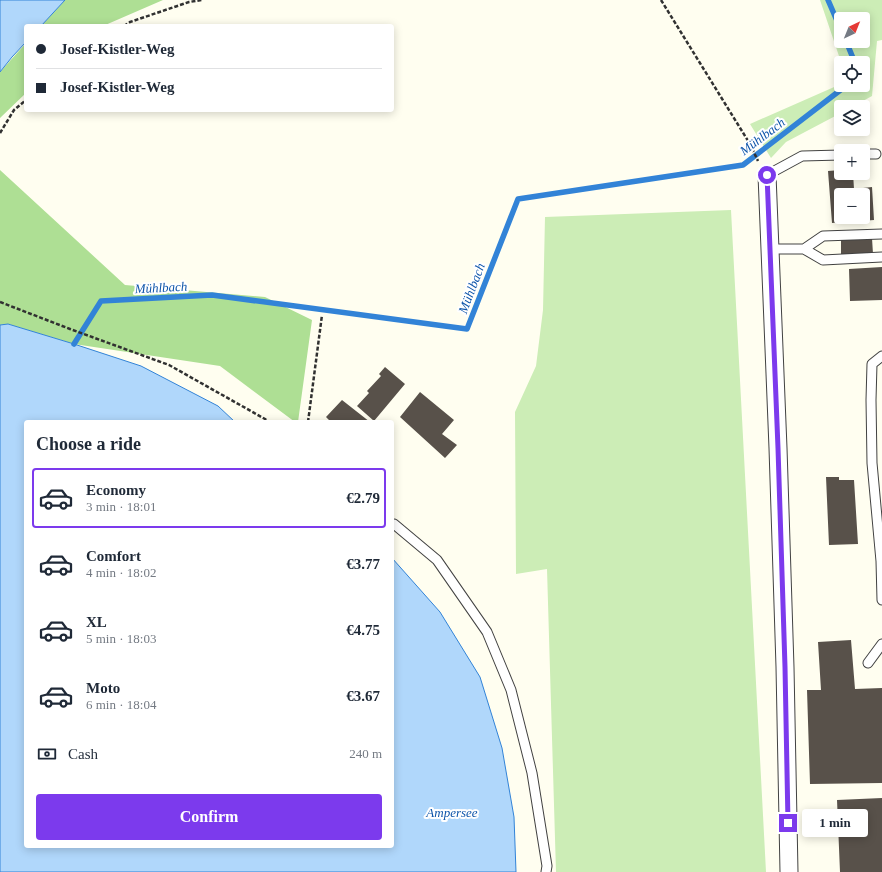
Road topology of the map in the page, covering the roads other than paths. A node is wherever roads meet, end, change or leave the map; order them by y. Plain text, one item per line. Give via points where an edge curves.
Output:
1 (870, 154) edge
2 (876, 154) dead end
3 (834, 155) edge
4 (763, 170) joint
5 (882, 234) edge
6 (804, 249) junction
7 (769, 250) junction
8 (882, 257) edge
9 (882, 356) edge
10 (394, 524) dead end
11 (882, 561) edge
12 (882, 600) edge
13 (882, 644) edge
14 (868, 662) dead end
15 (546, 872) edge
16 (789, 872) edge

1 - 2 lane
3 - 4 lane via 802,156
4 - 7 street
5 - 6 lane via 823,236
6 - 7 lane
6 - 8 lane via 823,260
7 - 16 street via 778,448
9 - 11 lane via 872,364 871,400 872,463
10 - 15 lane via 437,560 487,632 512,690 532,773
11 - 12 lane
13 - 14 lane

